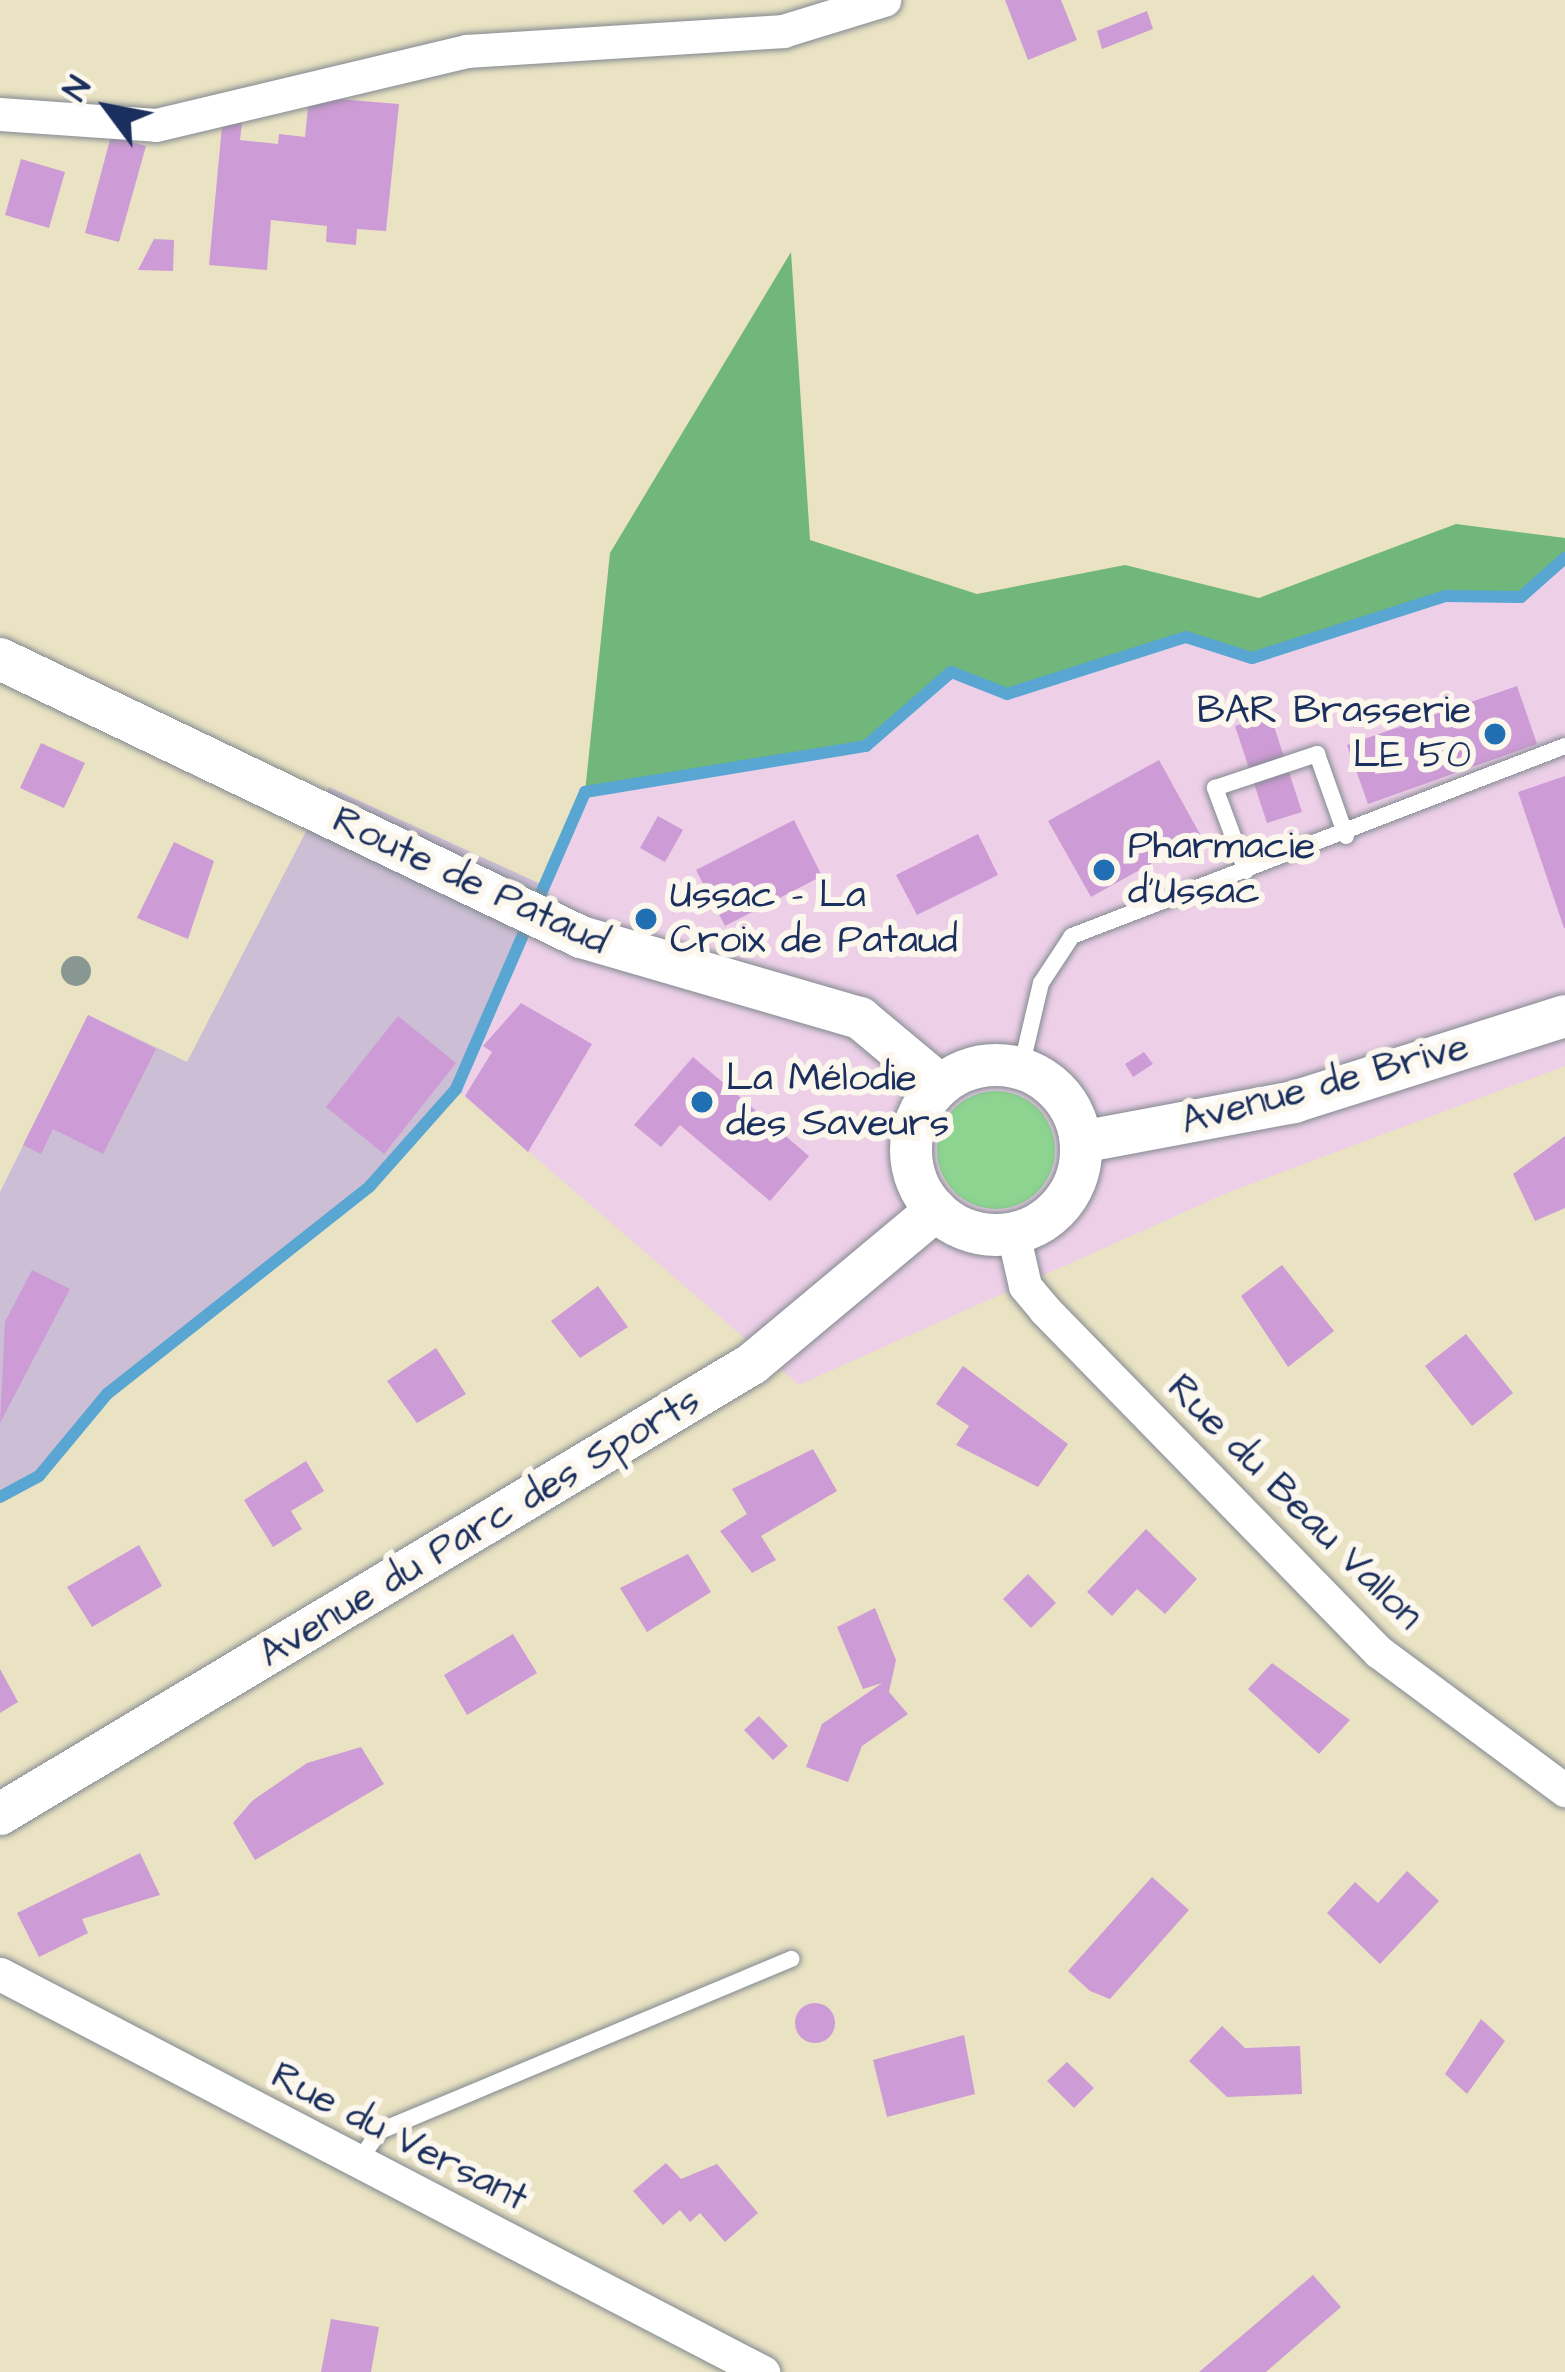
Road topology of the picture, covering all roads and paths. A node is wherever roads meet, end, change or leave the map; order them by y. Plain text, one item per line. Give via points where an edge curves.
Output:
1 (884, 0) edge
2 (0, 114) edge
3 (0, 659) edge
4 (1565, 746) edge
5 (1346, 836) junction
6 (1246, 871) junction
7 (1565, 1016) edge
8 (1021, 1068) junction
9 (940, 1085) junction
10 (1081, 1142) junction
11 (936, 1210) junction
12 (1013, 1233) junction
13 (1565, 1790) edge
14 (0, 1814) edge
15 (791, 1959) dead end
16 (0, 1974) edge
17 (357, 2163) junction
18 (763, 2372) edge

1 - 2 street via 783,31 467,50 156,125
3 - 9 street, Route de Pataud via 622,952 815,998 860,1018
4 - 5 lane
5 - 6 lane
5 - 6 lane via 1317,754 1215,788
6 - 8 lane via 1072,936 1041,983
7 - 10 street, Avenue de Brive via 1294,1102
8 - 9 street via 970,1069
8 - 10 street via 1051,1084
9 - 11 street via 913,1133 911,1161
10 - 12 street via 1065,1201
11 - 12 street via 972,1231
11 - 14 street, Avenue du Parc des Sports via 752,1364
12 - 13 street, Rue du Beau Vallon via 1025,1286 1045,1310 1379,1652
15 - 17 lane via 380,2131
16 - 17 street, Rue du Versant
17 - 18 street, Rue du Versant

